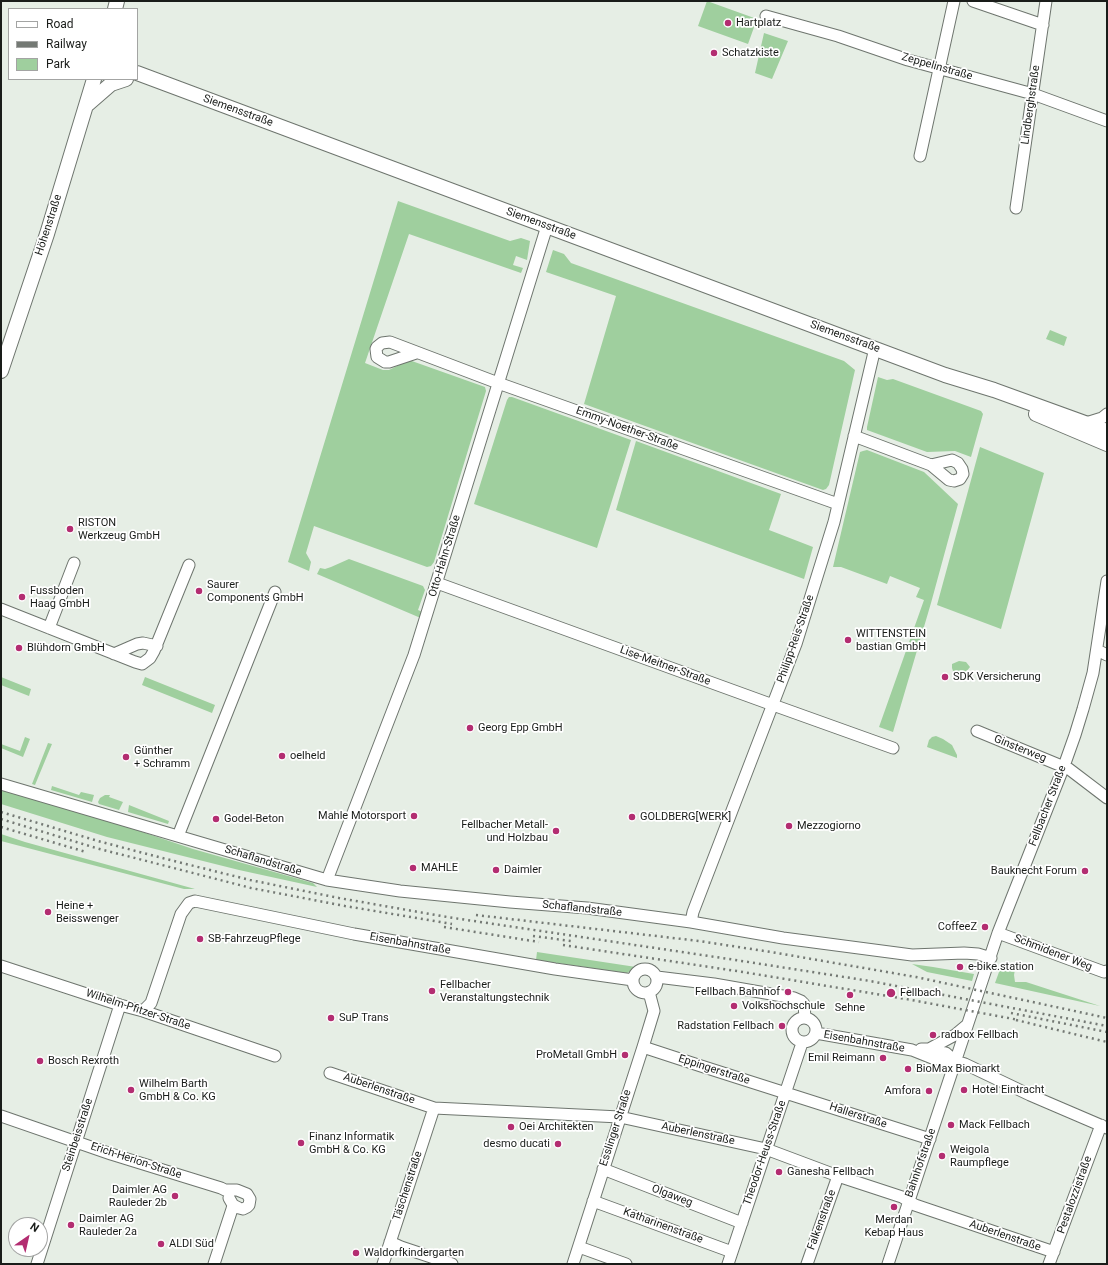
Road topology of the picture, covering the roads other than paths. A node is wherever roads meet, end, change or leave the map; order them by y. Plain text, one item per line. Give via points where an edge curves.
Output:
1 (954, 1) edge
2 (973, 1) edge
3 (1046, 1) edge
4 (766, 16) dead end
5 (1042, 25) junction
6 (940, 68) junction
7 (138, 75) edge
8 (94, 80) edge
9 (123, 80) edge
10 (1033, 94) junction
11 (87, 104) junction
12 (1107, 121) edge
13 (920, 156) dead end
14 (1016, 208) dead end
15 (547, 226) junction
16 (875, 348) junction
17 (416, 353) dead end
18 (1, 371) edge
19 (946, 375) junction
20 (498, 383) junction
21 (1107, 414) edge
22 (1086, 423) junction
23 (1107, 431) edge
24 (854, 436) junction
25 (1107, 444) edge
26 (931, 465) dead end
27 (838, 504) junction
28 (74, 563) dead end
29 (189, 565) dead end
30 (1107, 581) edge
31 (437, 583) junction
32 (275, 592) dead end
33 (1, 609) edge
34 (49, 628) junction
35 (157, 646) junction
36 (1102, 652) edge
37 (114, 654) junction
38 (773, 706) junction
39 (977, 731) dead end
40 (893, 748) dead end
41 (1064, 766) junction
42 (1, 784) edge
43 (1107, 798) edge
44 (178, 836) junction
45 (327, 880) junction
46 (691, 922) junction
47 (998, 933) junction
48 (990, 958) junction
49 (1, 966) edge
50 (1107, 971) edge
51 (657, 977) junction
52 (633, 980) junction
53 (649, 992) junction
54 (120, 1005) junction
55 (143, 1011) junction
56 (805, 1018) junction
57 (968, 1024) junction
58 (816, 1033) junction
59 (802, 1043) junction
60 (643, 1046) junction
61 (929, 1049) junction
62 (912, 1050) junction
63 (275, 1056) dead end
64 (955, 1061) junction
65 (330, 1073) dead end
66 (785, 1093) junction
67 (434, 1108) junction
68 (1, 1116) edge
69 (620, 1117) junction
70 (1104, 1127) edge
71 (930, 1139) junction
72 (76, 1141) junction
73 (766, 1149) junction
74 (603, 1169) junction
75 (838, 1176) junction
76 (225, 1190) junction
77 (593, 1201) junction
78 (908, 1201) junction
79 (232, 1207) junction
80 (742, 1223) junction
81 (390, 1242) junction
82 (579, 1247) junction
83 (732, 1252) junction
84 (1054, 1252) junction
85 (37, 1264) edge
86 (214, 1264) edge
87 (383, 1264) edge
88 (452, 1264) edge
89 (573, 1264) edge
90 (626, 1264) edge
91 (728, 1264) edge
92 (807, 1264) edge
93 (888, 1264) edge
94 (1049, 1264) edge

1 - 6 street
2 - 5 street
3 - 5 street, Lindberghstraße
4 - 6 street, Zeppelinstraße
5 - 10 street, Lindberghstraße
6 - 10 street, Zeppelinstraße
6 - 13 street
7 - 15 main road, Siemensstraße
8 - 11 main road, Höhenstraße
9 - 11 main road via 111,84
10 - 12 street, Zeppelinstraße
10 - 14 street, Lindberghstraße
11 - 18 main road, Höhenstraße
15 - 16 main road, Siemensstraße
15 - 20 street, Otto-Hahn-Straße
16 - 19 main road, Siemensstraße
16 - 24 street, Philipp-Reis-Straße
17 - 20 street, Emmy-Noether-Straße
19 - 22 main road, Siemensstraße
19 - 25 main road, Siemensstraße
20 - 27 street, Emmy-Noether-Straße
20 - 31 street, Otto-Hahn-Straße
21 - 22 street
22 - 23 main road, Siemensstraße
24 - 26 street
24 - 27 street, Philipp-Reis-Straße
27 - 38 street, Philipp-Reis-Straße via 796,644
28 - 34 street
29 - 35 street
30 - 36 street, Fellbacher Straße
31 - 38 street, Lise-Meitner-Straße
31 - 45 street, Otto-Hahn-Straße via 414,655
32 - 44 street
33 - 34 street
34 - 37 street
35 - 37 street via 137,644
35 - 37 street via 150,658 142,664
36 - 41 street, Fellbacher Straße
38 - 40 street, Lise-Meitner-Straße
38 - 46 street, Philipp-Reis-Straße
39 - 41 street, Ginsterweg
41 - 43 street, Ginsterweg
41 - 47 street, Fellbacher Straße
42 - 44 street, Schaflandstraße
44 - 45 street, Schaflandstraße
45 - 46 street, Schaflandstraße via 400,891 588,908
46 - 48 street, Schaflandstraße via 783,938 912,955 964,953
47 - 48 street, Fellbacher Straße
47 - 50 street, Schmidener Weg
48 - 57 street, Fellbacher Straße
49 - 54 street, Wilhelm-Pfitzer-Straße
51 - 52 street, Eisenbahnstraße via 650,969 642,969 636,973
51 - 53 street via 655,988
51 - 56 street, Eisenbahnstraße via 794,998 804,1004
52 - 53 street via 638,990
52 - 55 street, Eisenbahnstraße via 354,934 195,900 184,908 151,1003
53 - 60 street, Esslinger Straße via 654,1011
54 - 55 street, Wilhelm-Pfitzer-Straße
54 - 72 street, Steinbeisstraße
55 - 63 street, Wilhelm-Pfitzer-Straße
56 - 58 street, Eisenbahnstraße via 814,1022
56 - 59 street via 798,1019 792,1029 796,1040
57 - 61 street via 955,1035
57 - 64 street, Fellbacher Straße
58 - 59 street, Eisenbahnstraße via 811,1041
58 - 62 street, Eisenbahnstraße
59 - 66 street, Theodor-Heuss-Straße
60 - 66 street, Eppingerstraße
60 - 69 street, Esslinger Straße
61 - 62 street, Eisenbahnstraße
61 - 64 street, Eisenbahnstraße via 946,1053
62 - 64 street, Eisenbahnstraße via 945,1061
64 - 70 street
64 - 71 street, Bahnhofstraße
65 - 67 street, Auberlenstraße
66 - 71 street, Hallerstraße
66 - 73 street, Theodor-Heuss-Straße
67 - 69 street, Auberlenstraße
67 - 81 street, Täschenstraße
68 - 72 street, Erich-Herion-Straße
69 - 73 street, Auberlenstraße
69 - 74 street, Esslinger Straße
70 - 84 street, Pestalozzistraße
71 - 78 street, Bahnhofstraße
72 - 76 street, Erich-Herion-Straße
72 - 85 street, Steinbeisstraße
73 - 75 street, Auberlenstraße
73 - 80 street, Theodor-Heuss-Straße
74 - 77 street, Esslinger Straße
74 - 80 street, Olgaweg
75 - 78 street, Auberlenstraße
75 - 92 street, Falkenstraße
76 - 79 street
76 - 79 street, Erich-Herion-Straße via 244,1192 250,1199 247,1207 243,1209
77 - 82 street, Esslinger Straße
77 - 83 street, Katharinenstraße
78 - 84 street, Auberlenstraße
78 - 93 street, Bahnhofstraße
79 - 86 street
80 - 83 street, Theodor-Heuss-Straße
81 - 87 street, Täschenstraße
81 - 88 street
82 - 89 street, Esslinger Straße
82 - 90 street
83 - 91 street, Theodor-Heuss-Straße
84 - 94 street, Pestalozzistraße

